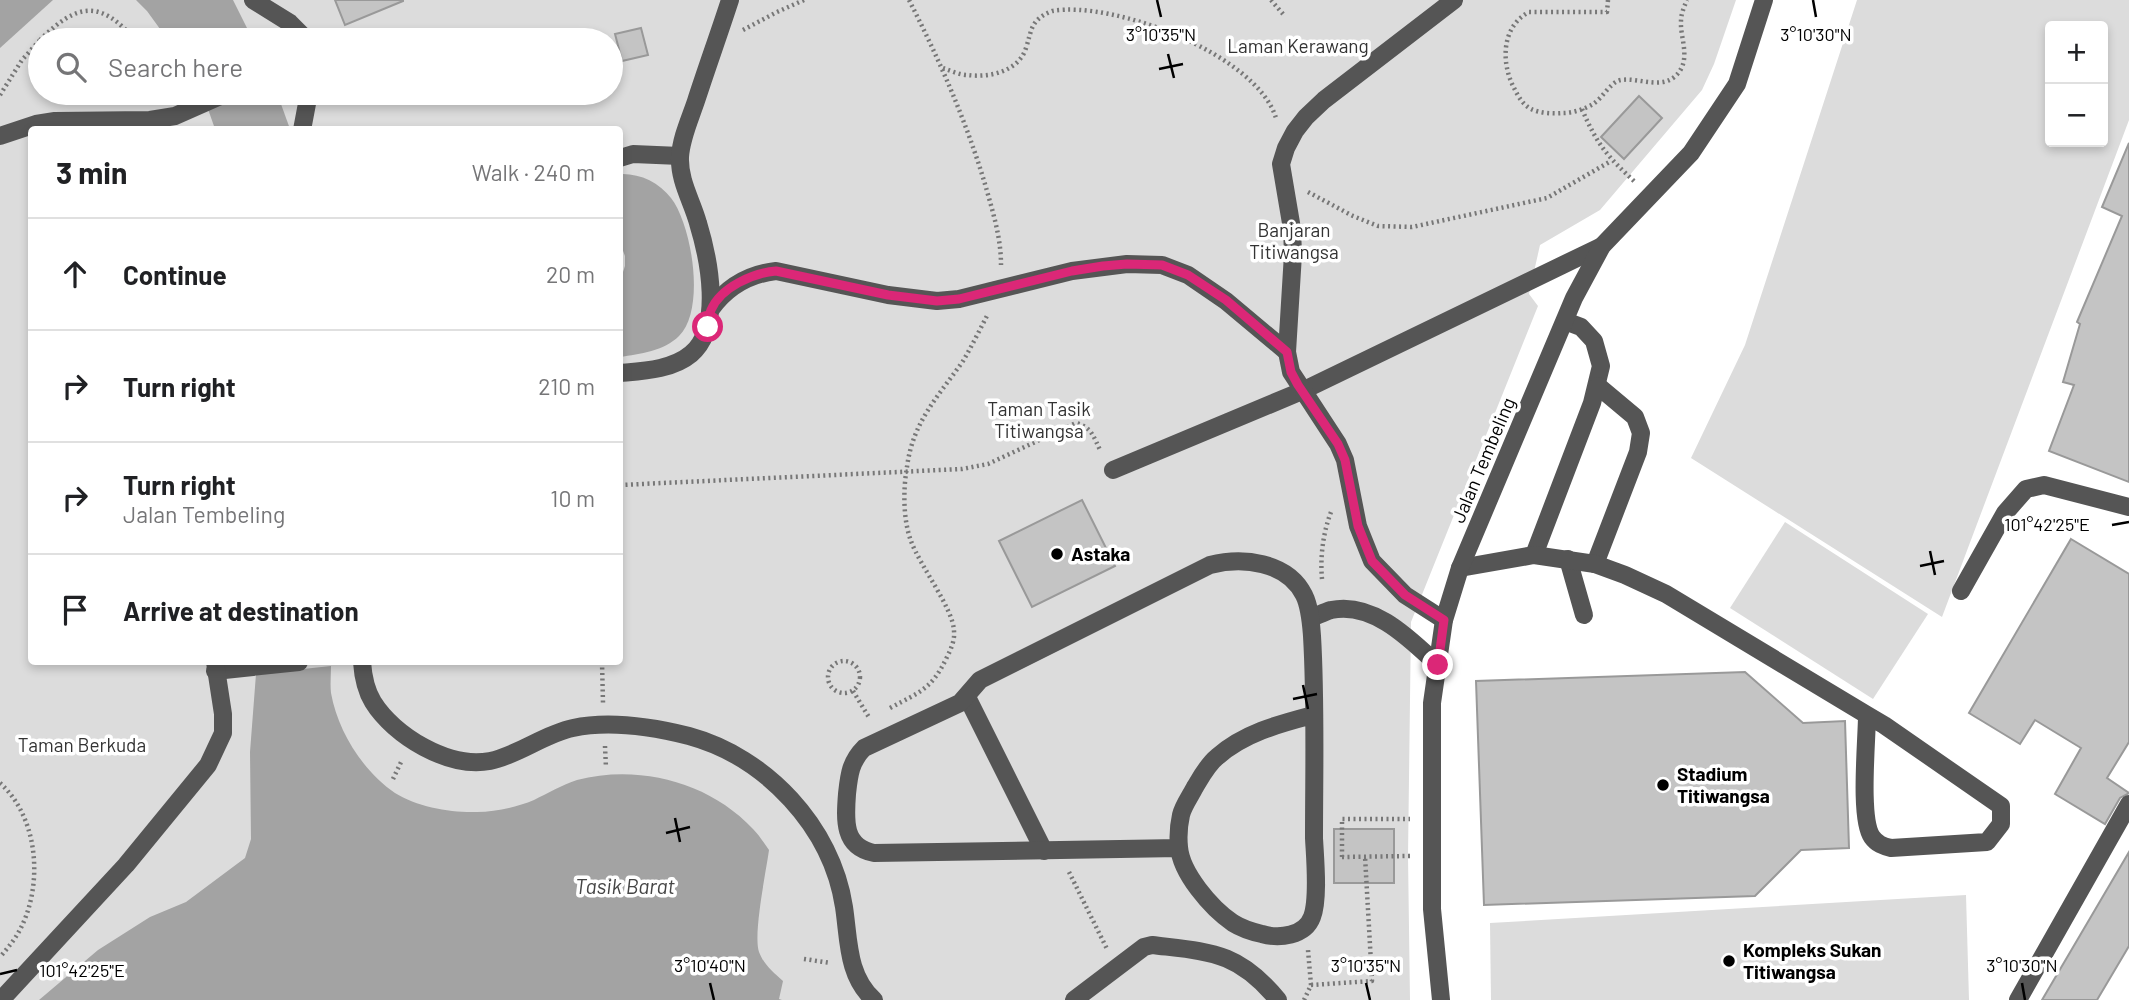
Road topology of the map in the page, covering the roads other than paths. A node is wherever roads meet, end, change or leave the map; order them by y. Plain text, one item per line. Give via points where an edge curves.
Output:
1 (253, 0) edge
2 (730, 0) edge
3 (1454, 0) edge
4 (1764, 0) edge
5 (295, 28) edge
6 (202, 105) edge
7 (307, 105) edge
8 (152, 125) edge
9 (28, 126) edge
10 (29, 126) edge
11 (303, 126) edge
12 (0, 135) edge
13 (680, 156) junction
14 (623, 157) edge
15 (1602, 246) junction
16 (711, 309) junction
17 (1565, 321) junction
18 (1287, 352) junction
19 (623, 373) edge
20 (1598, 386) junction
21 (1302, 391) junction
22 (1109, 465) road end
23 (2129, 508) edge
24 (1534, 555) junction
25 (1568, 559) junction
26 (1595, 564) junction
27 (1460, 569) junction
28 (1961, 591) dead end
29 (1584, 615) dead end
30 (1311, 618) junction
31 (1444, 620) junction
32 (236, 665) edge
33 (362, 665) edge
34 (1438, 665) junction
35 (215, 666) edge
36 (967, 696) junction
37 (1313, 715) junction
38 (1867, 715) junction
39 (2129, 804) edge
40 (1179, 848) junction
41 (1051, 850) junction
42 (1, 1000) edge
43 (874, 1000) edge
44 (1074, 1000) edge
45 (1279, 1000) edge
46 (1441, 1000) edge
47 (2018, 1000) edge

1 - 5 street
2 - 13 street
3 - 18 street via 1324,100 1306,117 1286,148 1282,164 1293,254
4 - 15 street, Jalan Tembeling via 1737,84 1691,153
6 - 8 street
7 - 11 street
8 - 10 street via 55,121
9 - 12 street
13 - 14 street
13 - 16 street via 683,181 704,246
15 - 17 street, Jalan Tembeling
15 - 21 street
16 - 18 street via 733,286 762,272 926,300 959,299 1072,271 1162,265 1188,275 1226,300
16 - 19 street via 702,342 690,356 655,369
17 - 20 street via 1581,327 1594,341 1601,366
17 - 27 street, Jalan Tembeling
18 - 21 street
20 - 24 street
20 - 26 street via 1635,417 1641,433 1638,453
21 - 22 street
21 - 31 street via 1345,460 1358,526 1372,561 1405,595
23 - 28 street via 2044,485 2026,489 2005,513
24 - 25 street
24 - 27 street
25 - 26 street
25 - 29 street
26 - 38 street via 1666,594
27 - 31 street, Jalan Tembeling
30 - 34 street via 1330,610 1378,617
30 - 36 street via 1304,595 1293,580 1260,563 1227,561 1210,565 981,680
30 - 37 street
31 - 34 street, Jalan Tembeling
32 - 35 street
33 - 43 street via 373,701 389,723 411,740 465,762 512,754 573,728 604,725 689,736 739,756 798,806 827,852 840,886 855,972
34 - 46 street, Jalan Tembeling via 1432,703 1432,909
35 - 42 street via 223,733 208,765 126,865
36 - 41 street
36 - 41 street via 856,756 850,768 848,832 858,847 874,853
37 - 40 street via 1249,736 1216,758 1181,813
37 - 40 street via 1315,906 1306,927 1283,936 1267,936 1234,925 1210,904 1189,874
38 - 38 street via 2001,806 2001,824 1987,842 1891,848 1871,837 1865,819
39 - 47 street
40 - 41 street
44 - 45 street via 1152,945 1211,952 1233,961

